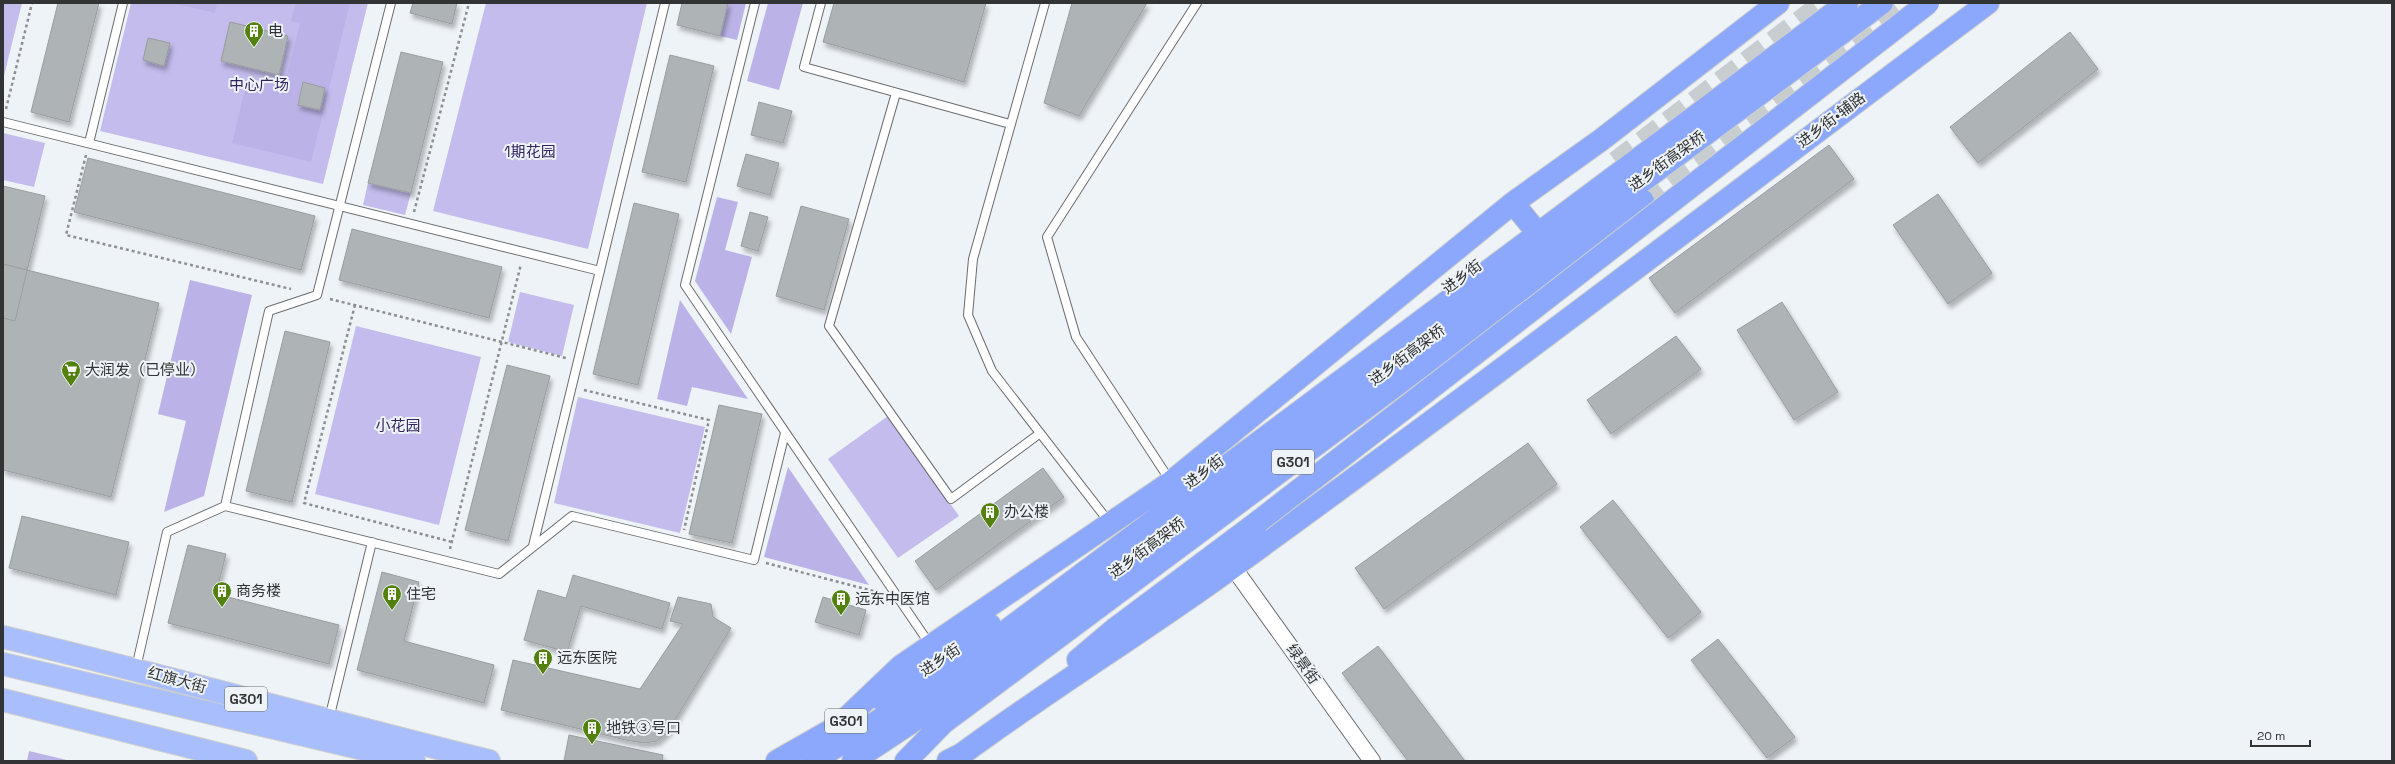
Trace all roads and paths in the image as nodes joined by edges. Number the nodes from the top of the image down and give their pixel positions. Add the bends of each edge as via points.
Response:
1 (32, 3) edge
2 (123, 3) edge
3 (391, 3) edge
4 (469, 3) edge
5 (665, 3) edge
6 (755, 3) edge
7 (821, 3) edge
8 (1045, 3) edge
9 (1197, 3) edge
10 (1778, 3) edge
11 (1847, 3) edge
12 (1882, 3) edge
13 (1928, 3) edge
14 (1988, 3) edge
15 (896, 93) junction
16 (4, 118) edge
17 (1010, 124) junction
18 (89, 143) junction
19 (1616, 162) tunnel mouth
20 (1643, 201) tunnel mouth
21 (1513, 203) junction
22 (341, 206) junction
23 (411, 224) junction
24 (1531, 225) junction
25 (524, 252) junction
26 (1558, 264) junction
27 (600, 271) junction
28 (317, 295) junction
29 (354, 305) junction
30 (1586, 306) junction
31 (501, 342) junction
32 (578, 361) junction
33 (572, 387) junction
34 (785, 433) junction
35 (1039, 434) junction
36 (1171, 482) junction
37 (225, 506) junction
38 (1111, 525) junction
39 (372, 542) junction
40 (452, 542) junction
41 (682, 543) junction
42 (533, 546) junction
43 (754, 560) junction
44 (447, 561) junction
45 (1233, 567) junction
46 (898, 598) junction
47 (3, 637) edge
48 (931, 646) junction
49 (3, 664) edge
50 (136, 669) junction
51 (3, 700) edge
52 (928, 701) junction
53 (328, 721) junction
54 (836, 728) junction
55 (992, 732) junction
56 (815, 759) edge
57 (246, 761) edge
58 (414, 761) edge
59 (489, 761) edge
60 (777, 761) edge
61 (852, 761) edge
62 (906, 761) edge
63 (948, 761) edge
64 (1372, 761) edge

1 - 16 path
2 - 18 lane
3 - 22 lane
4 - 23 path
5 - 27 lane
6 - 34 lane via 685,286
7 - 15 lane via 804,68
8 - 17 lane
9 - 36 lane via 1047,238 1076,337
10 - 21 highway via 1600,140
11 - 52 highway, 进乡街高架桥
12 - 52 highway, 进乡街高架桥
13 - 55 highway, bridge via 1259,521 1116,628
14 - 30 highway, 进乡街•辅路
15 - 17 lane
15 - 35 lane via 828,326 951,499
16 - 18 lane
17 - 35 lane via 973,259 968,315 992,371
18 - 22 lane
18 - 28 path via 66,235
19 - 24 highway, 进乡街 / G301
20 - 26 highway, G301
21 - 24 highway
21 - 36 highway
22 - 23 lane
22 - 28 lane
23 - 25 lane
24 - 54 highway, 进乡街 / G301 via 1104,547
25 - 27 lane
25 - 31 path
26 - 30 highway
26 - 62 highway, G301 via 943,722
27 - 32 lane
28 - 29 path
28 - 37 lane via 269,311
29 - 31 path
29 - 40 path via 304,503
30 - 45 highway, 进乡街•辅路
31 - 32 path
31 - 40 path
32 - 33 lane
33 - 41 path via 709,420
33 - 42 lane
34 - 43 lane
34 - 46 lane
35 - 38 lane
36 - 38 highway
37 - 39 lane
37 - 50 lane via 167,532
38 - 48 highway
39 - 44 lane
39 - 53 lane
40 - 44 path
41 - 42 lane via 572,516
41 - 43 lane
42 - 44 lane via 499,574
43 - 46 path
45 - 55 highway, 进乡街•辅路 via 1152,625
45 - 64 street, 绿景街
46 - 48 lane
47 - 50 main road, 红旗大街 / G301
48 - 54 highway via 901,666
49 - 58 main road
50 - 53 main road, 红旗大街 / G301
51 - 57 main road
52 - 56 highway, 进乡街
52 - 61 highway
53 - 59 main road, 红旗大街 / G301
54 - 60 highway, 进乡街 / G301
55 - 63 highway

